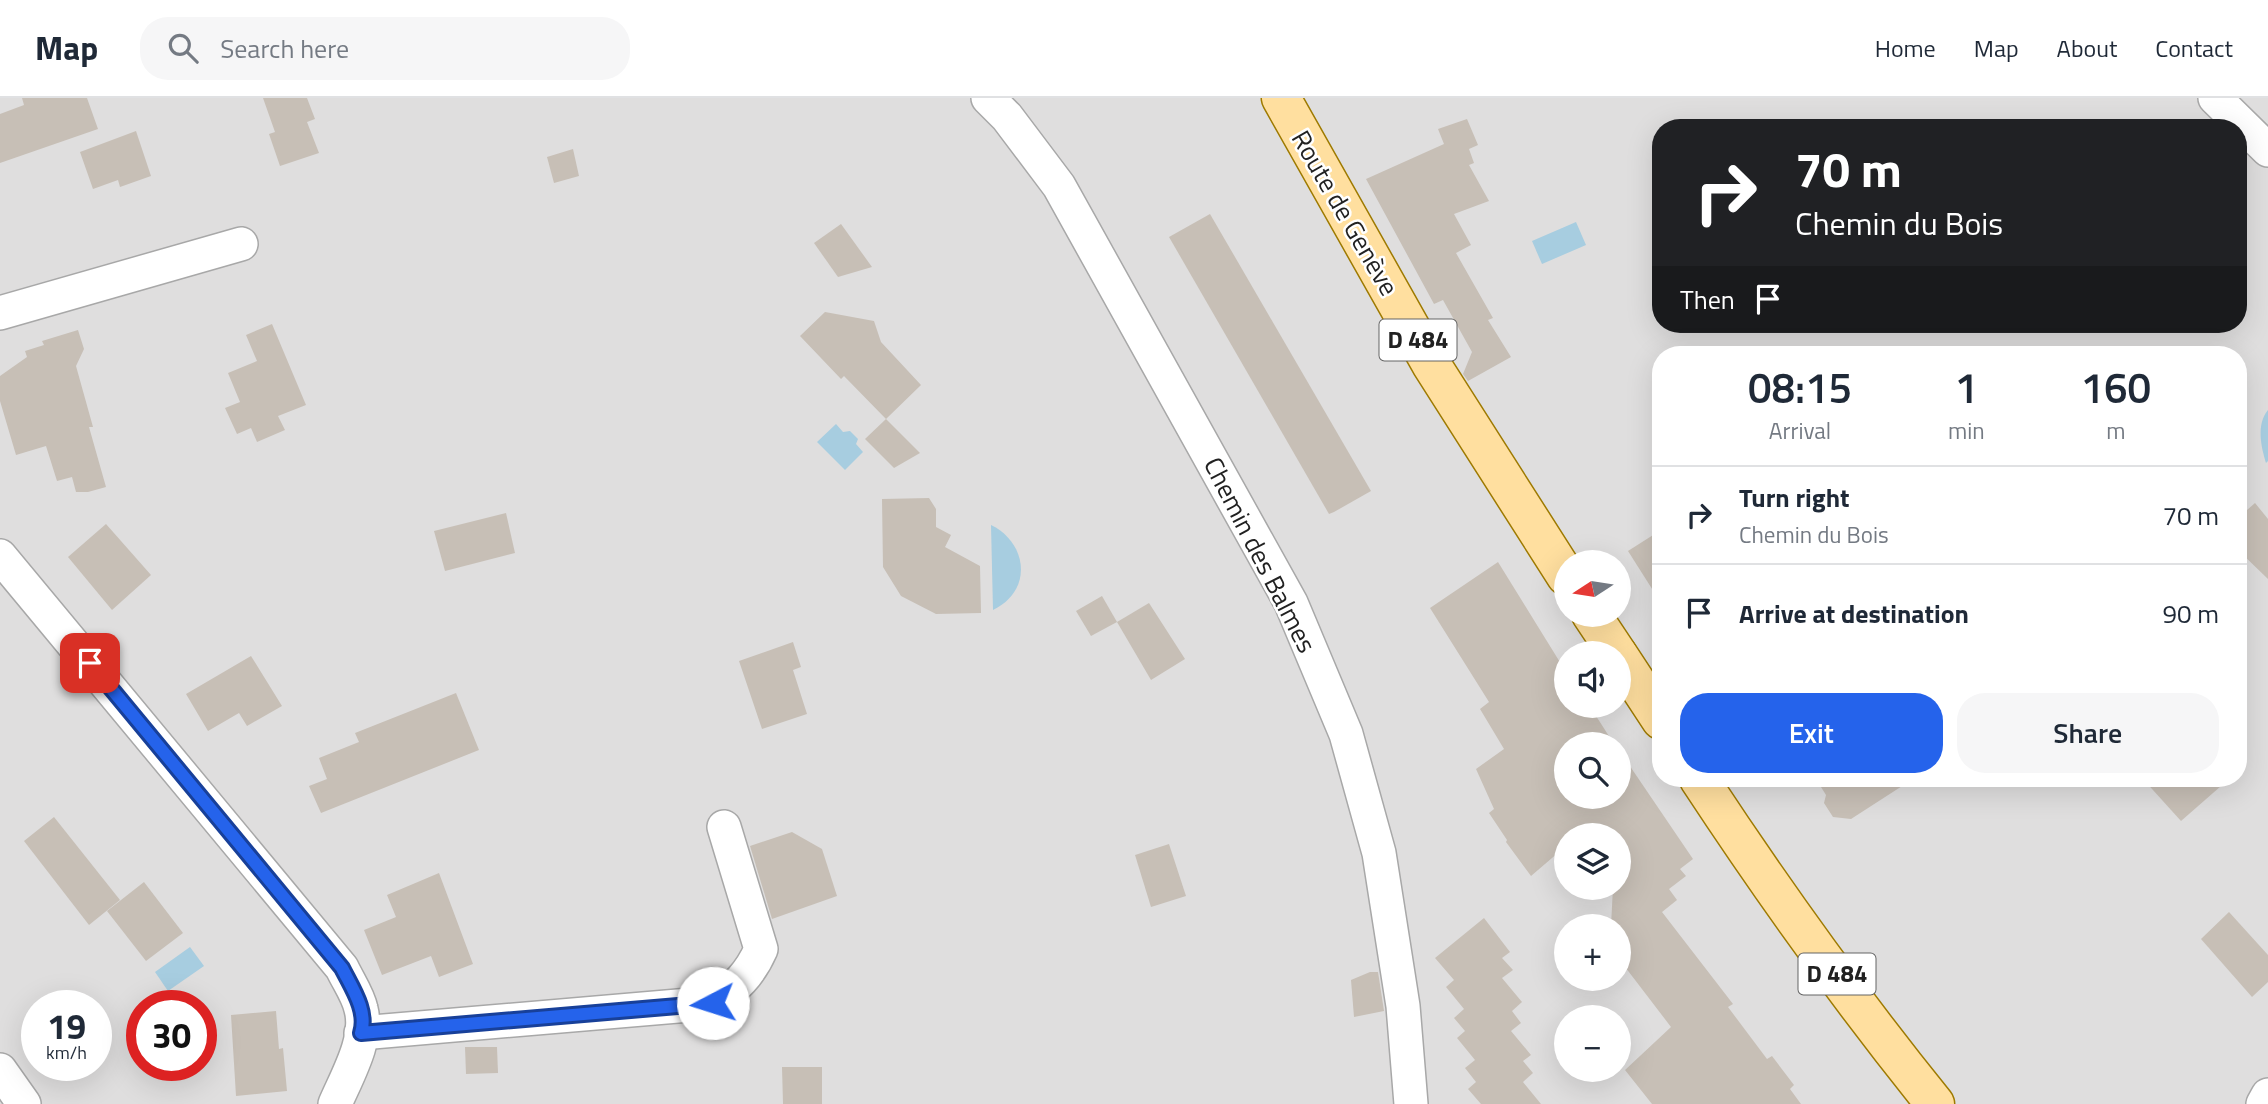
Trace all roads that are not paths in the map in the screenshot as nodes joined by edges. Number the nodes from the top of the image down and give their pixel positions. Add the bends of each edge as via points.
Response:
1 (988, 98) edge
2 (1281, 98) edge
3 (2215, 98) edge
4 (2236, 119) edge
5 (2247, 129) edge
6 (2268, 150) edge
7 (241, 244) dead end
8 (0, 313) edge
9 (0, 556) edge
10 (1554, 557) edge
11 (1631, 674) edge
12 (1652, 706) edge
13 (1704, 787) edge
14 (724, 827) dead end
15 (361, 1033) junction
16 (0, 1070) edge
17 (2268, 1095) edge
18 (24, 1104) edge
19 (335, 1104) edge
20 (1411, 1104) edge
21 (1935, 1104) edge
22 (2263, 1104) edge

1 - 20 street, Chemin des Balmes via 1059,186 1291,603 1341,722 1379,853 1403,1006
2 - 10 main road, Route de Genève / D 484 via 1431,364
3 - 4 street
5 - 6 street
7 - 8 street
9 - 15 street via 342,968 361,1007
11 - 12 main road
13 - 21 main road, D 484
14 - 15 street via 761,949 745,977 713,1003
15 - 19 street
16 - 18 street
17 - 22 street

